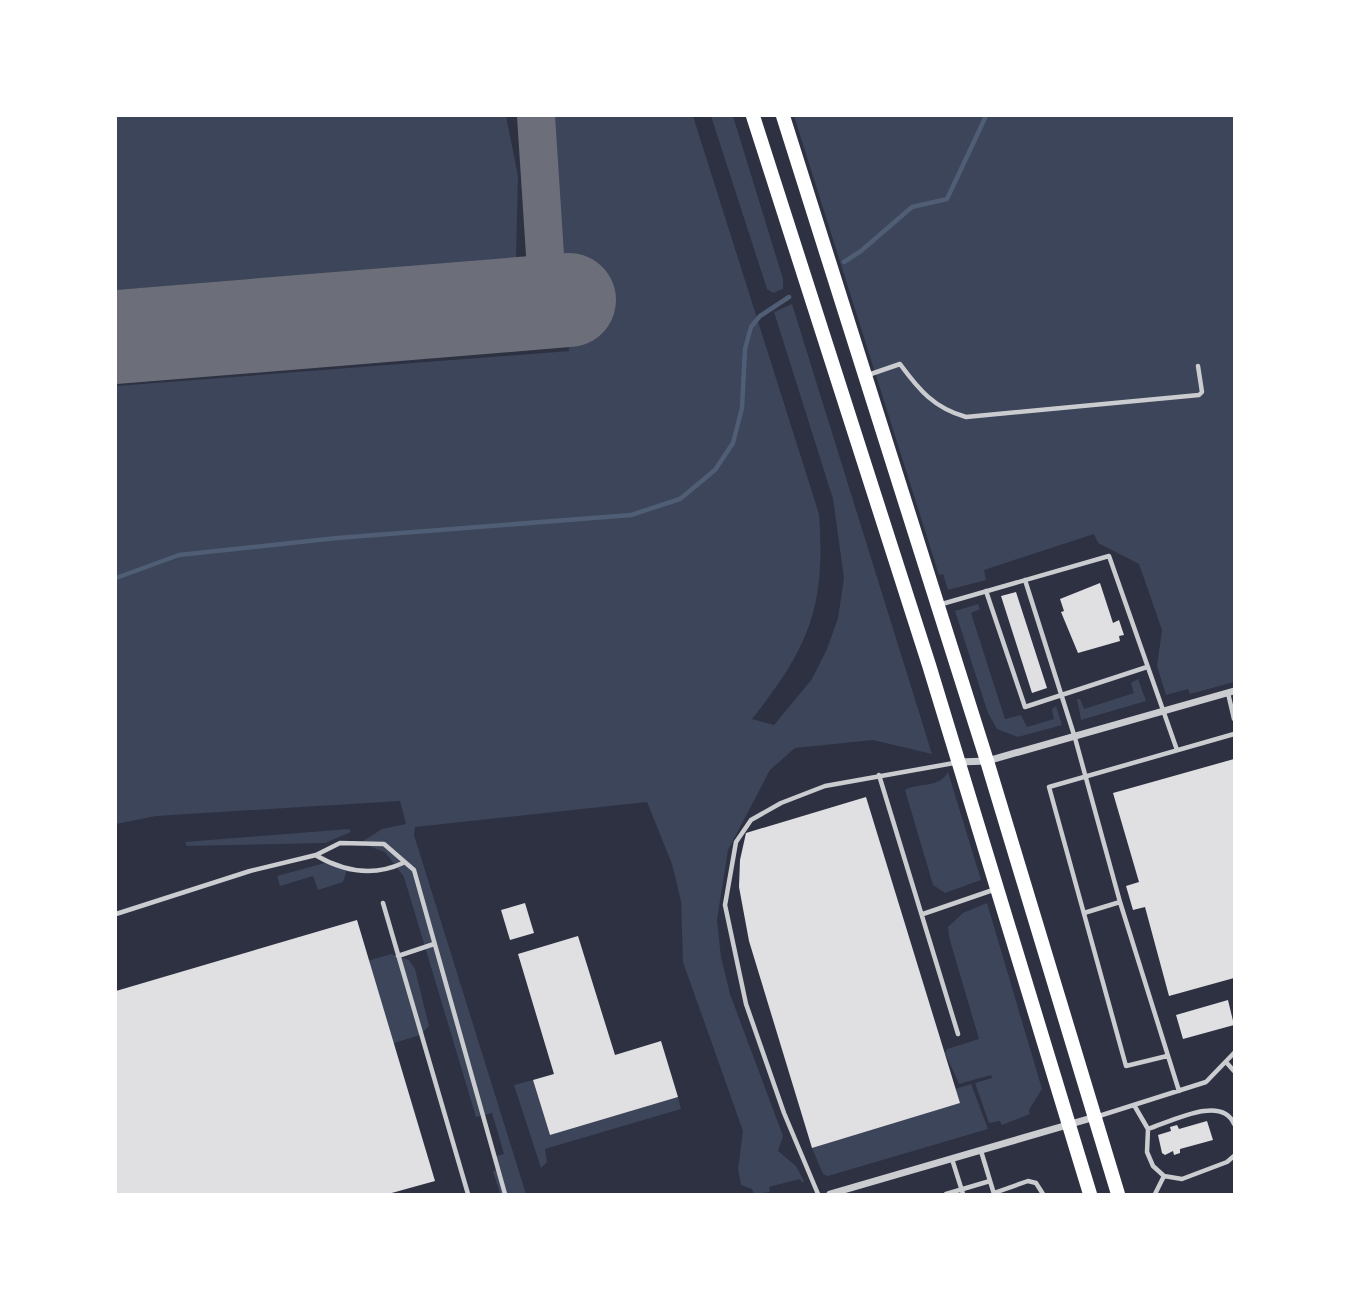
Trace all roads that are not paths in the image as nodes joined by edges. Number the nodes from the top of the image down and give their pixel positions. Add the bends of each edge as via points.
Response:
1 (753, 116) edge
2 (783, 116) edge
3 (1198, 366) dead end
4 (864, 377) junction
5 (1025, 580) junction
6 (986, 591) junction
7 (938, 605) junction
8 (1147, 667) junction
9 (1231, 692) edge
10 (1062, 694) junction
11 (1163, 712) junction
12 (1234, 719) edge
13 (1234, 734) edge
14 (1075, 738) junction
15 (1177, 750) junction
16 (987, 761) junction
17 (958, 762) junction
18 (879, 775) junction
19 (1086, 775) junction
20 (316, 855) junction
21 (403, 863) junction
22 (997, 888) junction
23 (383, 902) dead end
24 (1120, 902) junction
25 (1084, 913) junction
26 (116, 914) edge
27 (923, 914) junction
28 (434, 944) junction
29 (398, 956) junction
30 (958, 1034) dead end
31 (1234, 1053) edge
32 (1167, 1056) junction
33 (1226, 1062) junction
34 (1234, 1071) edge
35 (1179, 1091) junction
36 (1134, 1105) junction
37 (1096, 1117) junction
38 (1234, 1124) edge
39 (1070, 1125) junction
40 (1148, 1129) junction
41 (981, 1150) junction
42 (1234, 1156) edge
43 (952, 1159) junction
44 (1164, 1176) junction
45 (990, 1181) junction
46 (962, 1192) edge
47 (994, 1194) edge
48 (468, 1195) edge
49 (505, 1195) edge
50 (818, 1195) edge
51 (830, 1195) edge
52 (946, 1195) edge
53 (1043, 1195) edge
54 (1090, 1195) edge
55 (1118, 1195) edge
56 (1155, 1195) edge

1 - 17 main road
2 - 4 main road
3 - 4 lane via 1199,395 965,417 930,401 900,364
4 - 7 main road
5 - 6 lane
5 - 8 lane via 1109,555
5 - 10 lane
6 - 7 lane
6 - 10 lane via 1025,707
7 - 16 main road
8 - 10 lane
8 - 11 lane
9 - 11 street
9 - 12 lane
10 - 14 lane
11 - 14 street
11 - 15 lane
13 - 15 lane
14 - 16 street
14 - 19 lane
15 - 19 lane
16 - 17 street
16 - 37 main road
17 - 18 lane
17 - 22 main road
18 - 27 lane
18 - 50 lane via 825,786 751,820 736,842 725,905 746,1004
19 - 24 lane
19 - 25 lane via 1049,787
20 - 21 lane via 340,869 384,872
20 - 21 lane via 340,843 384,844
20 - 26 lane
21 - 28 lane via 414,870
22 - 27 lane
22 - 39 main road
23 - 29 lane
24 - 25 lane
24 - 32 lane
25 - 32 lane via 1126,1066
27 - 30 lane
28 - 29 lane
28 - 49 lane
29 - 48 lane
31 - 33 lane
32 - 35 lane
33 - 34 lane
33 - 35 lane via 1206,1082
35 - 36 lane
36 - 37 lane
36 - 40 lane
37 - 39 street
37 - 55 main road
38 - 40 lane via 1220,1109
39 - 41 street
39 - 54 main road
40 - 44 lane via 1147,1152
41 - 43 street
41 - 45 lane
42 - 44 lane via 1182,1179
43 - 46 lane
43 - 51 street
44 - 56 lane
45 - 46 lane
45 - 47 lane
46 - 52 lane
47 - 53 lane via 1028,1181 1036,1183

